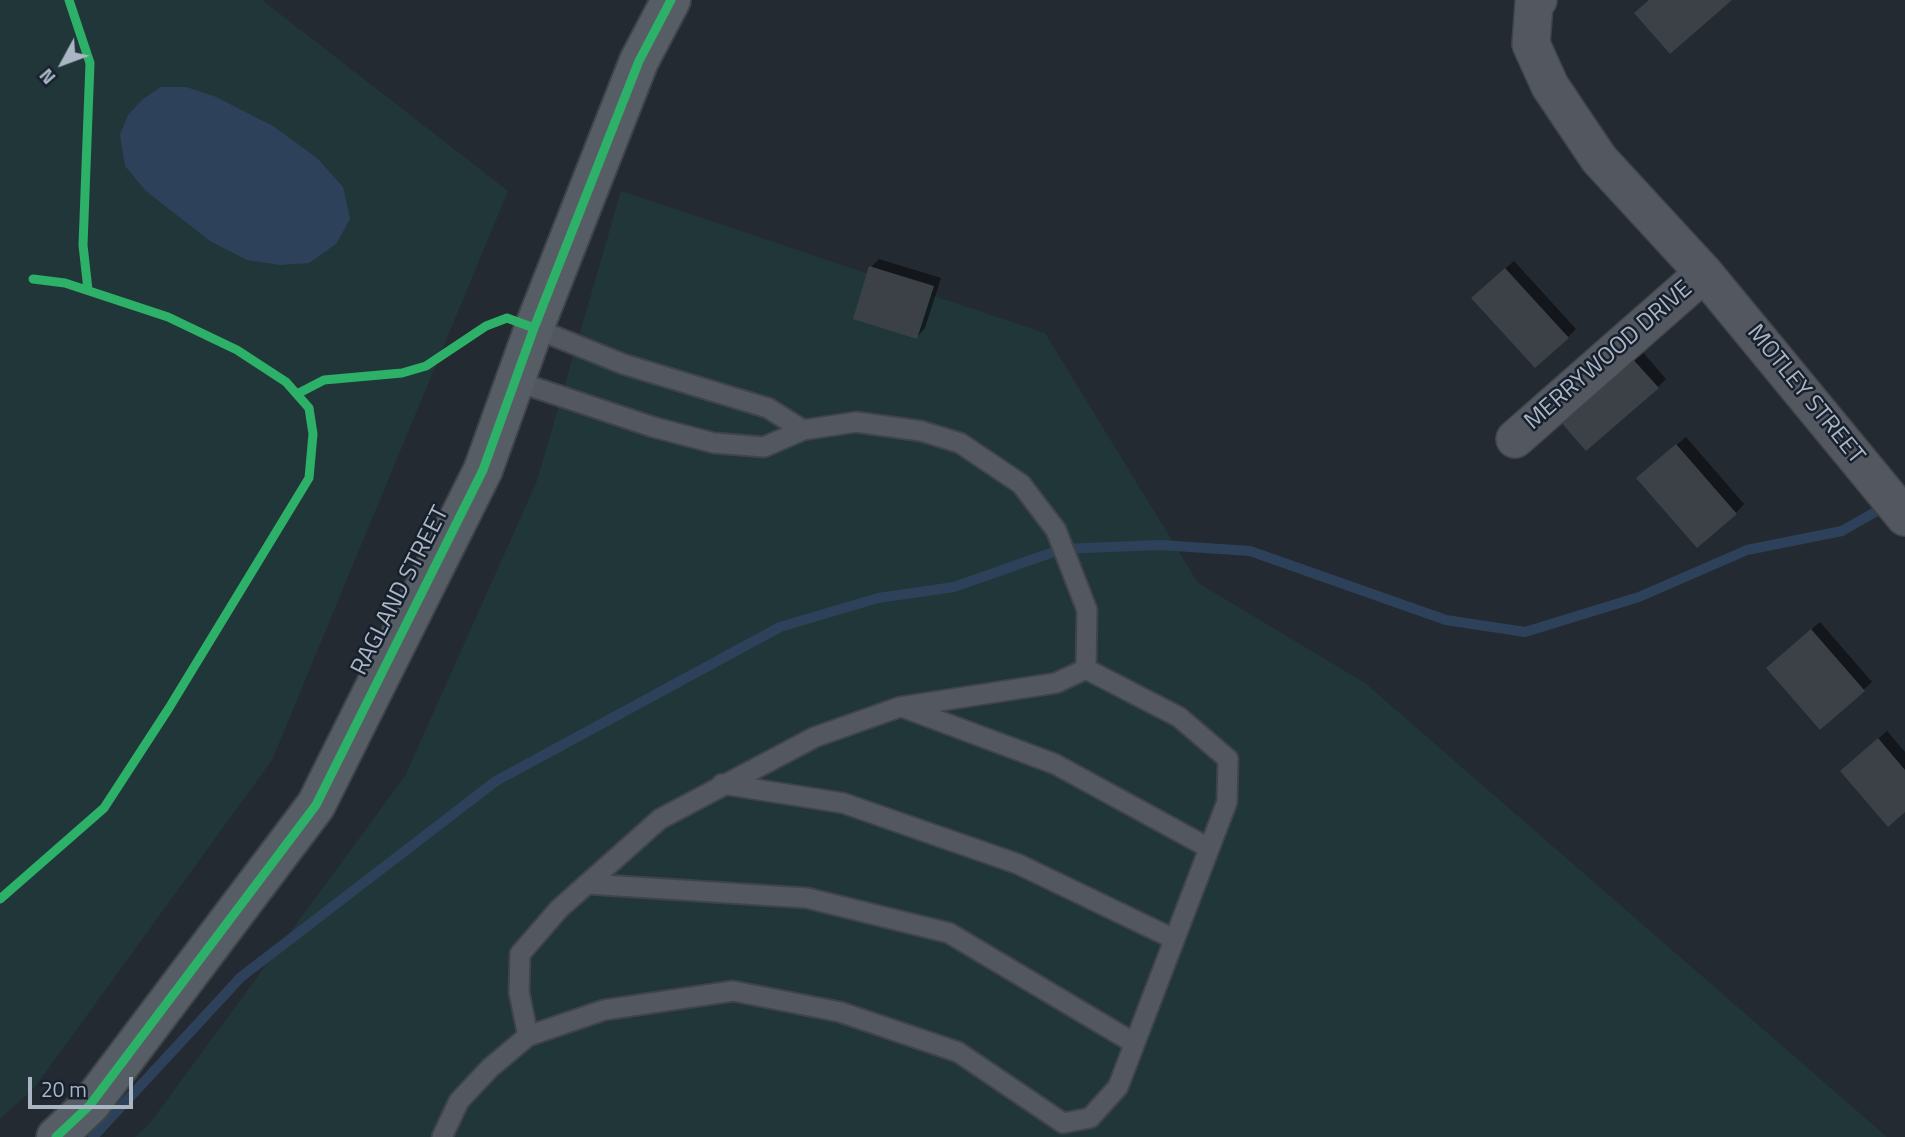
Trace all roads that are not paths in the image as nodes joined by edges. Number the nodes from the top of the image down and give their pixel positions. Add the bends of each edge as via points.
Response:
1 (671, 0) edge
2 (1538, 0) edge
3 (1704, 273) junction
4 (534, 328) junction
5 (515, 381) junction
6 (803, 430) junction
7 (1515, 439) dead end
8 (1905, 517) edge
9 (1086, 669) junction
10 (900, 707) junction
11 (722, 784) junction
12 (1209, 848) junction
13 (587, 884) junction
14 (1174, 939) junction
15 (528, 1036) junction
16 (1134, 1043) junction
17 (56, 1137) edge
18 (442, 1137) edge

1 - 4 street, RAGLAND STREET via 639,61
2 - 3 street, MERRYWOOD DRIVE via 1531,44 1550,86 1599,159
3 - 7 street, MERRYWOOD DRIVE
3 - 8 street, MOTLEY STREET
4 - 5 street, RAGLAND STREET
4 - 6 lane via 623,364 768,408
5 - 6 lane via 713,443 764,447
5 - 17 street, RAGLAND STREET via 483,470 316,805 90,1105
6 - 9 lane via 856,422 921,431 960,443 1021,484 1056,530 1087,610
9 - 10 lane via 1056,683
9 - 12 lane via 1179,717 1228,760 1227,802
10 - 11 lane via 815,737
10 - 12 lane via 1055,764
11 - 13 lane via 660,819
11 - 14 lane via 843,803 1018,864
12 - 14 lane
13 - 15 lane via 520,954 519,992
13 - 16 lane via 807,898 949,933
14 - 16 lane
15 - 16 lane via 604,1010 733,991 840,1012 958,1052 1063,1123 1090,1118 1118,1087
15 - 18 lane via 459,1101

